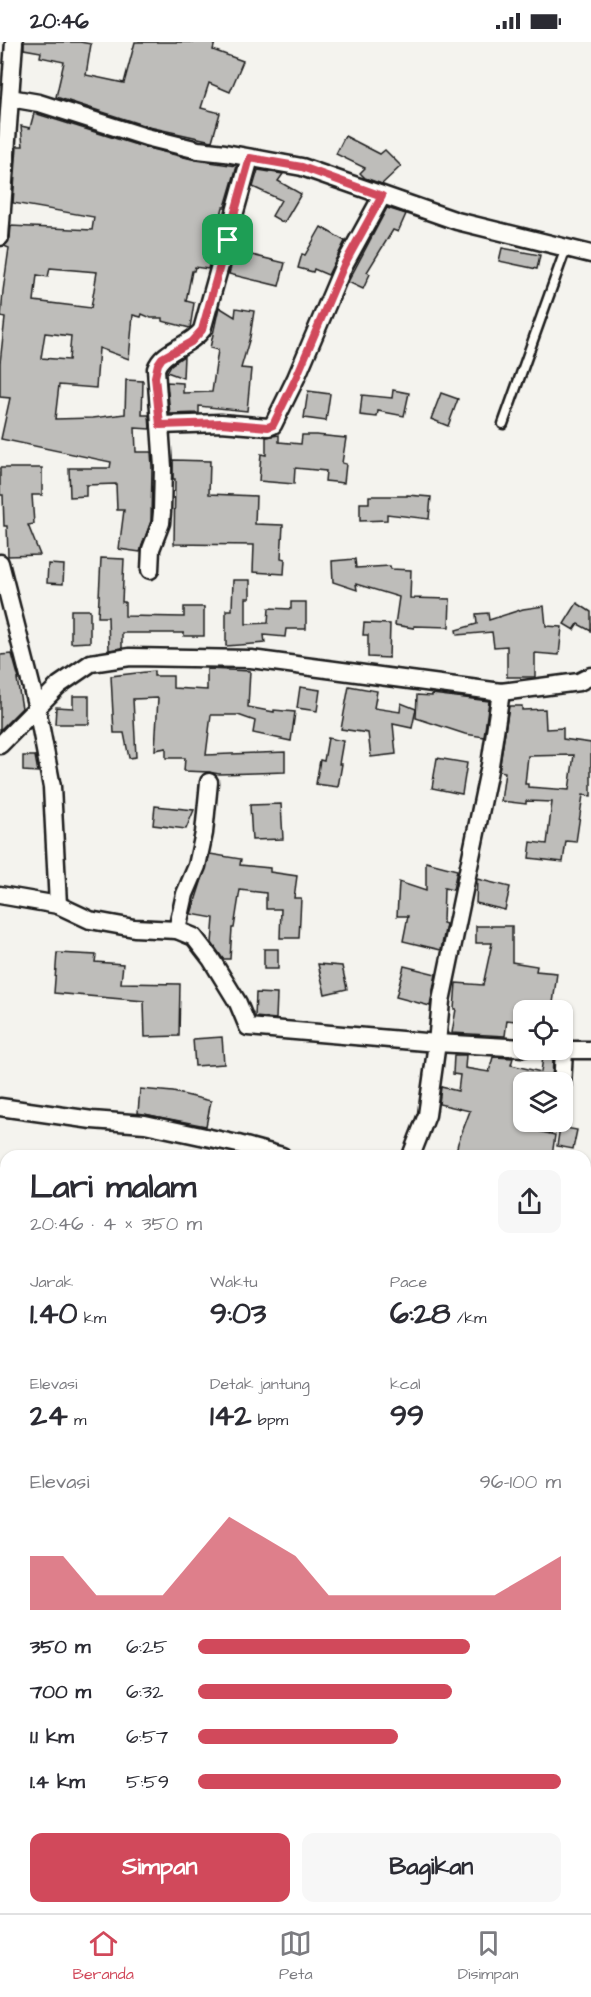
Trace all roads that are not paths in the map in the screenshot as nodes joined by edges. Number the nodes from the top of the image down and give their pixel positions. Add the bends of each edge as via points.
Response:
1 (14, 42) edge
2 (10, 98) junction
3 (250, 158) junction
4 (382, 196) junction
5 (0, 237) edge
6 (566, 248) junction
7 (591, 254) edge
8 (503, 424) dead end
9 (160, 425) junction
10 (0, 563) edge
11 (150, 570) dead end
12 (591, 676) edge
13 (501, 692) junction
14 (37, 708) junction
15 (0, 745) edge
16 (209, 782) dead end
17 (0, 895) edge
18 (58, 905) junction
19 (177, 930) junction
20 (437, 1043) junction
21 (513, 1047) edge
22 (573, 1050) edge
23 (591, 1050) edge
24 (0, 1107) edge
25 (260, 1150) edge
26 (413, 1150) edge

1 - 2 street
2 - 3 street via 198,150
2 - 5 street
3 - 4 street via 302,167
3 - 9 street via 202,330 158,364 155,377
4 - 6 street via 457,221
4 - 9 street via 344,265 273,425
6 - 7 street
6 - 8 lane
9 - 11 street via 162,512 151,549
10 - 14 street
12 - 13 street via 579,682
13 - 14 street via 251,659 130,657 91,663 59,684
13 - 20 street via 488,776 441,1001
14 - 15 street
14 - 18 street via 52,788
16 - 19 street via 197,866 185,894
17 - 18 street
18 - 19 street via 90,920
19 - 20 street via 194,937 211,959 248,1027
20 - 21 street
20 - 26 street via 427,1115
22 - 23 street
24 - 25 street via 144,1124

